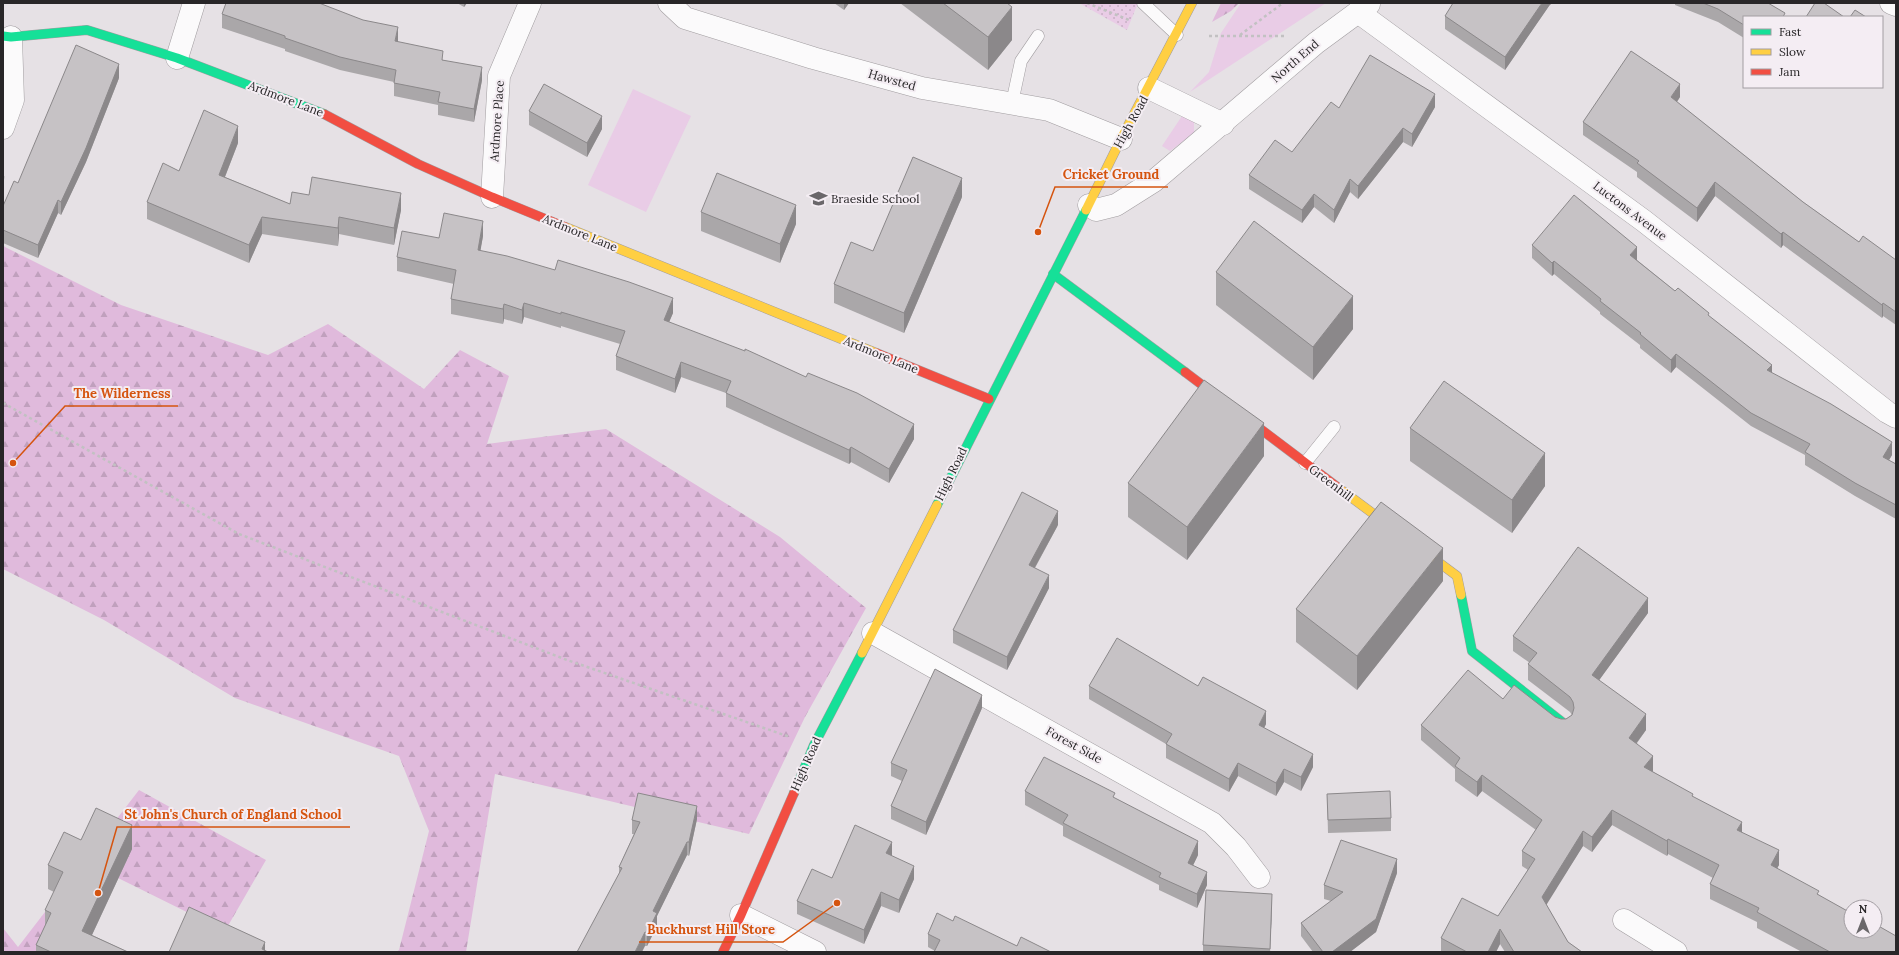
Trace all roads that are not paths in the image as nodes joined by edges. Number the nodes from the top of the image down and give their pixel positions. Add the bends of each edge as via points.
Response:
1 (194, 3) edge
2 (530, 3) edge
3 (669, 3) edge
4 (1143, 3) edge
5 (1192, 3) edge
6 (1892, 3) edge
7 (1896, 5) edge
8 (1364, 7) edge
9 (1177, 35) junction
10 (7, 36) edge
11 (1038, 36) dead end
12 (177, 58) junction
13 (1150, 88) junction
14 (1012, 103) junction
15 (1223, 124) junction
16 (3, 128) edge
17 (1121, 139) junction
18 (492, 197) junction
19 (1089, 205) junction
20 (1052, 274) junction
21 (989, 399) junction
22 (1896, 417) edge
23 (1334, 427) dead end
24 (1305, 463) junction
25 (873, 633) junction
26 (1562, 722) edge
27 (1258, 877) dead end
28 (741, 915) junction
29 (1624, 920) dead end
30 (722, 952) edge
31 (815, 952) edge
32 (1676, 952) edge

1 - 12 street
2 - 18 street, Ardmore Place via 500,76
3 - 14 street, Hawsted via 685,18 813,58 922,88
4 - 9 lane
5 - 9 street, High Road
6 - 7 street
8 - 15 street, North End via 1316,43
8 - 22 street, Luctons Avenue via 1644,221 1886,412
9 - 13 street, High Road
10 - 12 street, Ardmore Lane via 87,30
10 - 16 street, Ardmore Lane via 13,100
11 - 14 lane via 1021,62
12 - 18 street, Ardmore Lane via 330,116 418,164
13 - 15 street
13 - 17 street, High Road
14 - 17 street, Hawsted via 1049,110
15 - 19 street, North End via 1154,181 1116,205 1096,210
17 - 19 street, High Road
18 - 21 street, Ardmore Lane
19 - 20 street, High Road
20 - 21 street, High Road
20 - 24 street, Greenhill
21 - 25 street, High Road
23 - 24 lane
24 - 26 street, Greenhill via 1457,576 1472,651
25 - 27 street, Forest Side via 1212,823 1236,847
25 - 28 street, High Road via 814,745
28 - 30 street, High Road
28 - 31 street
29 - 32 street

